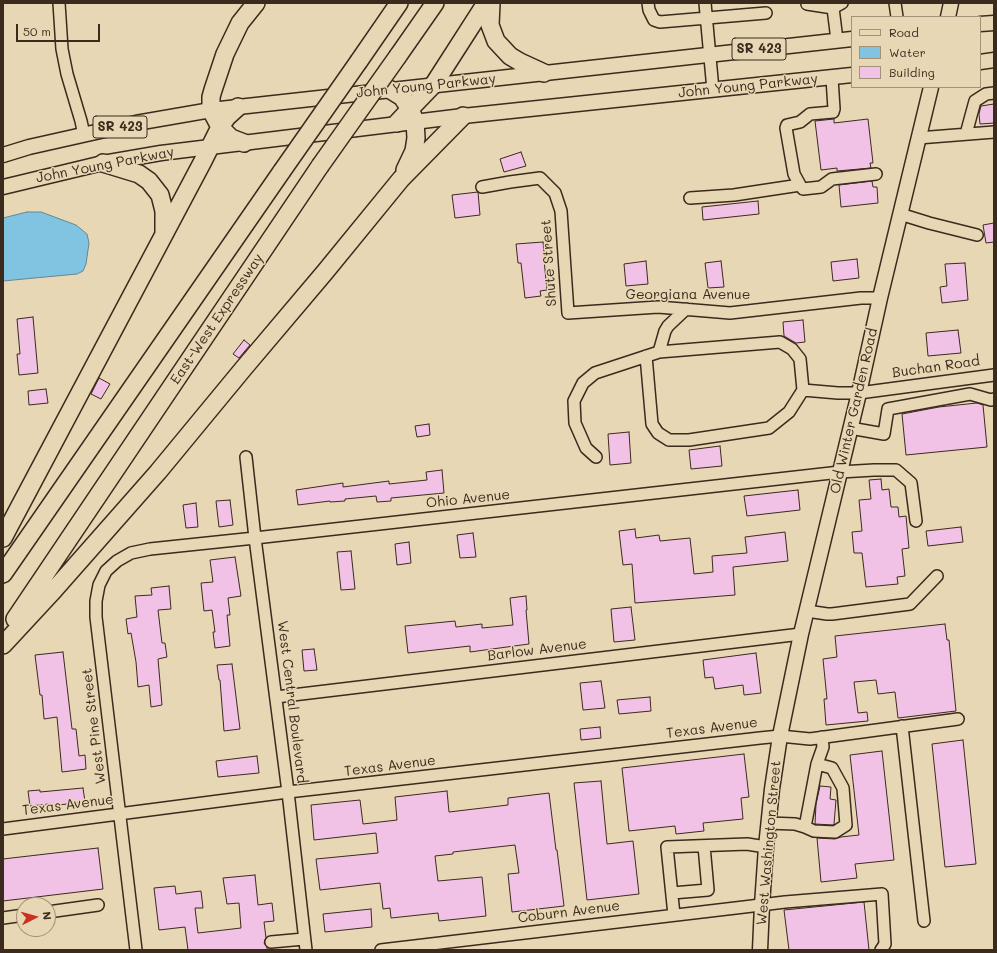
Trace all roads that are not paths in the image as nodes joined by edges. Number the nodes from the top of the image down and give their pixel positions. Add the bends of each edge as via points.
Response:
1 (59, 3) edge
2 (256, 3) edge
3 (399, 3) edge
4 (435, 3) edge
5 (486, 3) edge
6 (491, 3) edge
7 (648, 3) edge
8 (705, 3) edge
9 (807, 3) edge
10 (896, 3) edge
11 (951, 3) edge
12 (838, 5) edge
13 (766, 13) dead end
14 (897, 16) edge
15 (948, 16) edge
16 (707, 18) junction
17 (994, 23) edge
18 (981, 24) edge
19 (851, 39) edge
20 (837, 40) junction
21 (710, 55) junction
22 (994, 60) edge
23 (981, 62) edge
24 (544, 73) junction
25 (851, 76) edge
26 (832, 78) junction
27 (434, 84) junction
28 (931, 88) edge
29 (389, 89) junction
30 (713, 90) junction
31 (994, 93) edge
32 (238, 107) junction
33 (211, 110) junction
34 (413, 115) junction
35 (463, 116) junction
36 (397, 123) joint
37 (220, 126) junction
38 (994, 132) edge
39 (966, 134) junction
40 (84, 135) junction
41 (918, 138) junction
42 (244, 143) junction
43 (210, 146) junction
44 (3, 155) edge
45 (103, 163) junction
46 (876, 174) dead end
47 (401, 179) junction
48 (800, 185) junction
49 (3, 187) edge
50 (482, 187) dead end
51 (690, 198) dead end
52 (900, 214) junction
53 (164, 234) junction
54 (977, 235) dead end
55 (880, 298) junction
56 (686, 309) junction
57 (568, 313) joint
58 (659, 352) junction
59 (646, 356) junction
60 (994, 375) edge
61 (928, 384) junction
62 (803, 390) junction
63 (858, 393) junction
64 (994, 400) edge
65 (933, 401) junction
66 (850, 428) junction
67 (246, 457) dead end
68 (596, 457) dead end
69 (840, 472) junction
70 (916, 521) dead end
71 (3, 538) edge
72 (255, 538) junction
73 (106, 571) joint
74 (3, 574) edge
75 (937, 576) dead end
76 (807, 611) junction
77 (801, 634) junction
78 (3, 638) edge
79 (3, 644) edge
80 (276, 697) junction
81 (958, 719) dead end
82 (902, 726) junction
83 (780, 736) junction
84 (822, 737) junction
85 (817, 764) junction
86 (288, 792) junction
87 (120, 814) junction
88 (768, 823) junction
89 (806, 827) junction
90 (3, 829) edge
91 (704, 846) junction
92 (766, 847) junction
93 (672, 893) junction
94 (98, 905) dead end
95 (762, 905) junction
96 (56, 911) edge
97 (674, 915) junction
98 (16, 916) edge
99 (3, 918) edge
100 (924, 921) dead end
101 (271, 942) dead end
102 (305, 944) edge
103 (136, 950) edge
104 (381, 950) edge
105 (760, 950) edge
106 (880, 950) edge

1 - 40 street via 62,49
2 - 33 highway via 240,23 225,54 211,97
3 - 74 highway, bridge
4 - 78 highway, East-West Expressway, bridge via 320,166
5 - 27 highway
6 - 24 highway via 490,25 496,41 510,56
7 - 16 street via 654,20 660,22
8 - 16 street
9 - 12 street
10 - 14 street
11 - 15 main road
12 - 20 street
13 - 16 street
16 - 21 street
17 - 18 main road
19 - 20 main road, John Young Parkway / SR 423
20 - 21 main road, John Young Parkway / SR 423
21 - 24 main road, John Young Parkway / SR 423
21 - 30 street
22 - 23 main road
24 - 27 main road, John Young Parkway / SR 423
25 - 26 main road, John Young Parkway
26 - 30 main road, John Young Parkway
26 - 48 street via 832,112 810,114 800,122 787,124 792,167
27 - 29 main road, John Young Parkway / SR 423
27 - 34 highway
28 - 41 main road, Old Winter Garden Road
29 - 32 main road, John Young Parkway / SR 423
29 - 34 highway via 402,97
30 - 35 main road, John Young Parkway
31 - 39 street via 986,94 975,101
32 - 33 main road, John Young Parkway / SR 423
32 - 37 highway
33 - 37 highway
33 - 40 main road, John Young Parkway / SR 423
34 - 35 main road, John Young Parkway
34 - 36 highway
34 - 47 highway via 416,138 414,151
35 - 47 highway
36 - 42 main road, John Young Parkway / SR 423
37 - 42 highway via 231,138
37 - 43 highway
38 - 39 street
39 - 41 street
40 - 44 main road, John Young Parkway / SR 423
41 - 52 main road, Old Winter Garden Road
42 - 43 main road, John Young Parkway / SR 423
43 - 45 main road, John Young Parkway / SR 423
43 - 53 highway
45 - 49 main road, John Young Parkway / SR 423
45 - 53 highway via 138,174 149,181 160,195 164,211
46 - 48 street via 832,179 820,187 803,189
47 - 79 highway via 158,472
48 - 51 street via 734,195
50 - 57 street, Shute Street via 540,178 555,193 561,211
52 - 54 street
52 - 55 main road, Old Winter Garden Road
53 - 71 highway
55 - 56 street, Georgiana Avenue via 730,313
55 - 63 main road, Old Winter Garden Road
56 - 57 street, Georgiana Avenue via 658,307
56 - 58 street via 668,326
58 - 59 street
58 - 62 street via 780,342 792,349 800,359
59 - 62 street via 652,424 658,433 669,440 689,440 769,428 790,412
59 - 68 street via 595,373 583,383 574,402 575,423 586,448
60 - 61 street, Buchan Road
61 - 63 street, Buchan Road
61 - 65 street
62 - 63 street, Buchan Road
63 - 66 main road, Old Winter Garden Road
64 - 65 street via 970,394
65 - 66 street via 888,409 884,434
66 - 69 main road, Old Winter Garden Road
67 - 72 street, West Central Boulevard
69 - 70 street, Ohio Avenue via 896,470 911,483
69 - 72 street, Ohio Avenue
69 - 76 main road, Old Winter Garden Road
72 - 73 street, Ohio Avenue via 131,553
72 - 80 street, West Central Boulevard
73 - 87 street, West Pine Street via 99,585 96,617
75 - 76 street via 910,604 832,614
76 - 77 main road, Old Winter Garden Road
77 - 80 street, Barlow Avenue
77 - 83 main road, Old Winter Garden Road
80 - 86 street, West Central Boulevard
81 - 82 street, Texas Avenue
82 - 84 street, Texas Avenue
82 - 100 street
83 - 84 street, Texas Avenue via 810,739
83 - 86 street, Texas Avenue
83 - 88 main road, West Washington Street
84 - 85 street via 823,747
85 - 89 street
85 - 89 street via 832,768 843,788 846,825 835,832 814,831
86 - 87 street, Texas Avenue
86 - 102 street, West Central Boulevard
87 - 90 street, Texas Avenue
87 - 103 street, West Pine Street
88 - 89 street
88 - 92 main road, West Washington Street
91 - 92 street via 748,844
91 - 93 street via 708,890
91 - 93 street via 667,847
92 - 95 main road, West Washington Street
93 - 97 street
94 - 96 street
95 - 97 street, Coburn Avenue
95 - 105 main road, West Washington Street
95 - 106 street, Coburn Avenue via 882,894 885,944
97 - 104 street, Coburn Avenue
98 - 99 street
101 - 102 street

